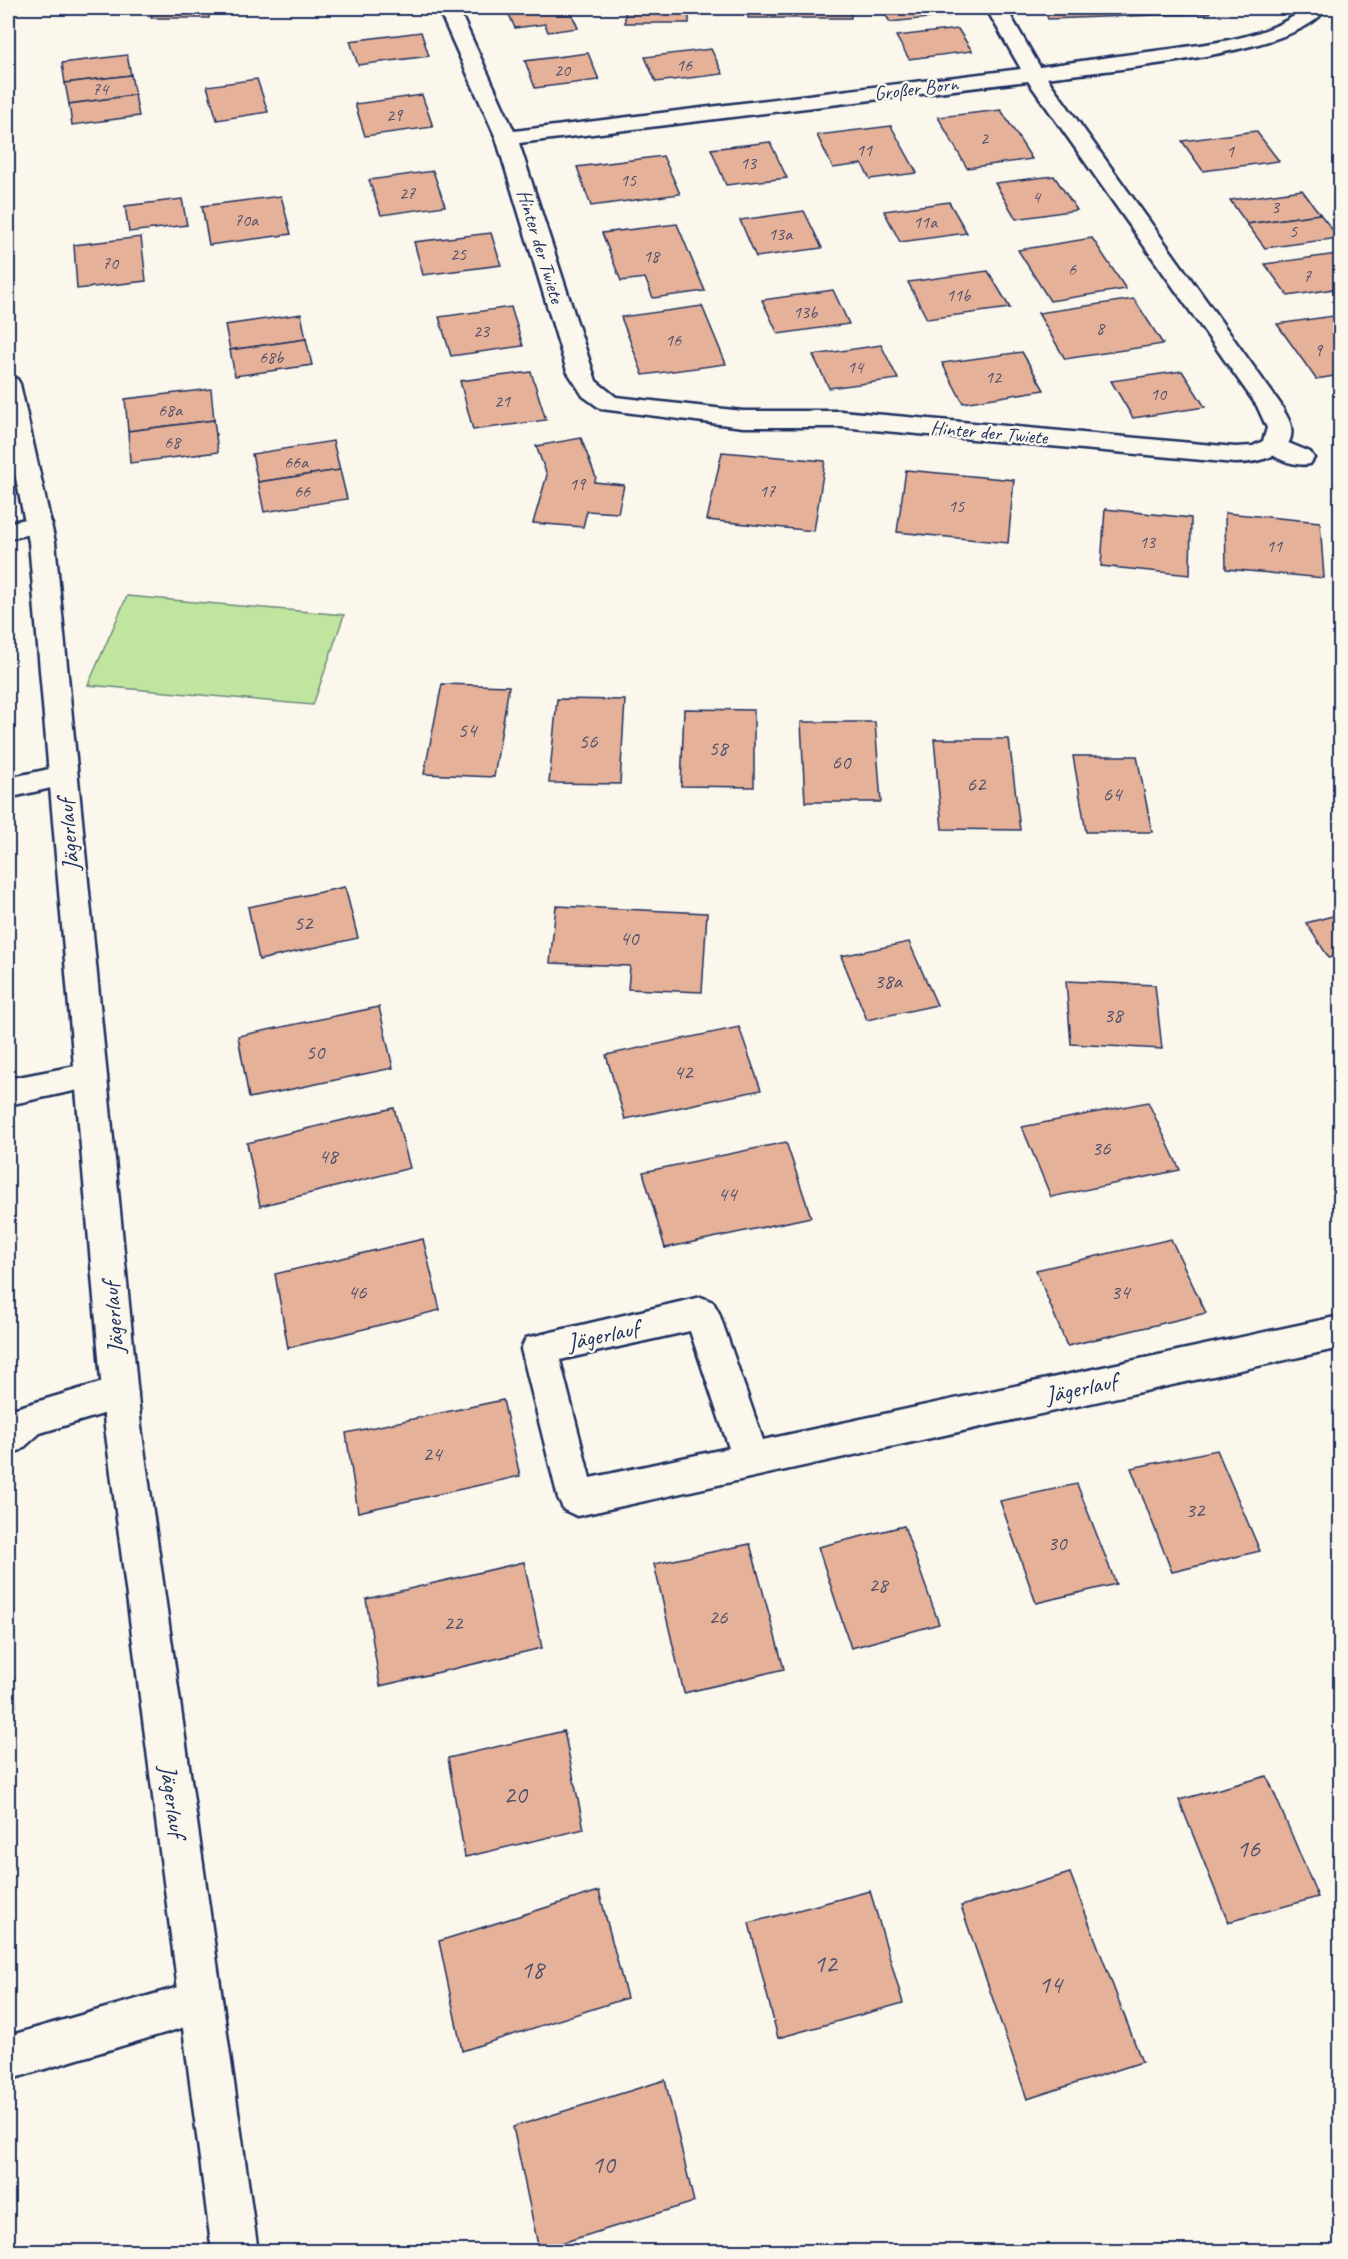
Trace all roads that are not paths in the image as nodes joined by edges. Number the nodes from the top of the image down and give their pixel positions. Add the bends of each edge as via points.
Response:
1 (448, 8) edge
2 (996, 8) edge
3 (1316, 8) edge
4 (1034, 74) junction
5 (507, 138) junction
6 (8, 384) edge
7 (1274, 445) junction
8 (1301, 458) dead end
9 (23, 527) edge
10 (63, 776) junction
11 (8, 788) edge
12 (91, 1076) junction
13 (8, 1092) edge
14 (1341, 1332) edge
15 (120, 1393) junction
16 (8, 1438) edge
17 (752, 1459) junction
18 (201, 2002) junction
19 (8, 2058) edge
20 (235, 2252) edge

1 - 5 street, Hinter der Twiete
2 - 4 street
3 - 4 street, Großer Born via 1302,20 1243,43
4 - 5 street, Großer Born
4 - 7 street via 1269,405 1279,428
5 - 7 street, Hinter der Twiete via 585,387 610,404 743,419 841,419 1235,455 1255,454
6 - 9 street, Jägerlauf
7 - 8 street
9 - 10 street, Jägerlauf
10 - 11 street
10 - 12 street, Jägerlauf
12 - 13 street
12 - 15 street, Jägerlauf
14 - 17 street, Jägerlauf
15 - 16 street via 29,1420
15 - 18 street, Jägerlauf
17 - 17 street, Jägerlauf via 577,1498 539,1349 701,1313
18 - 19 street
18 - 20 street, Jägerlauf

